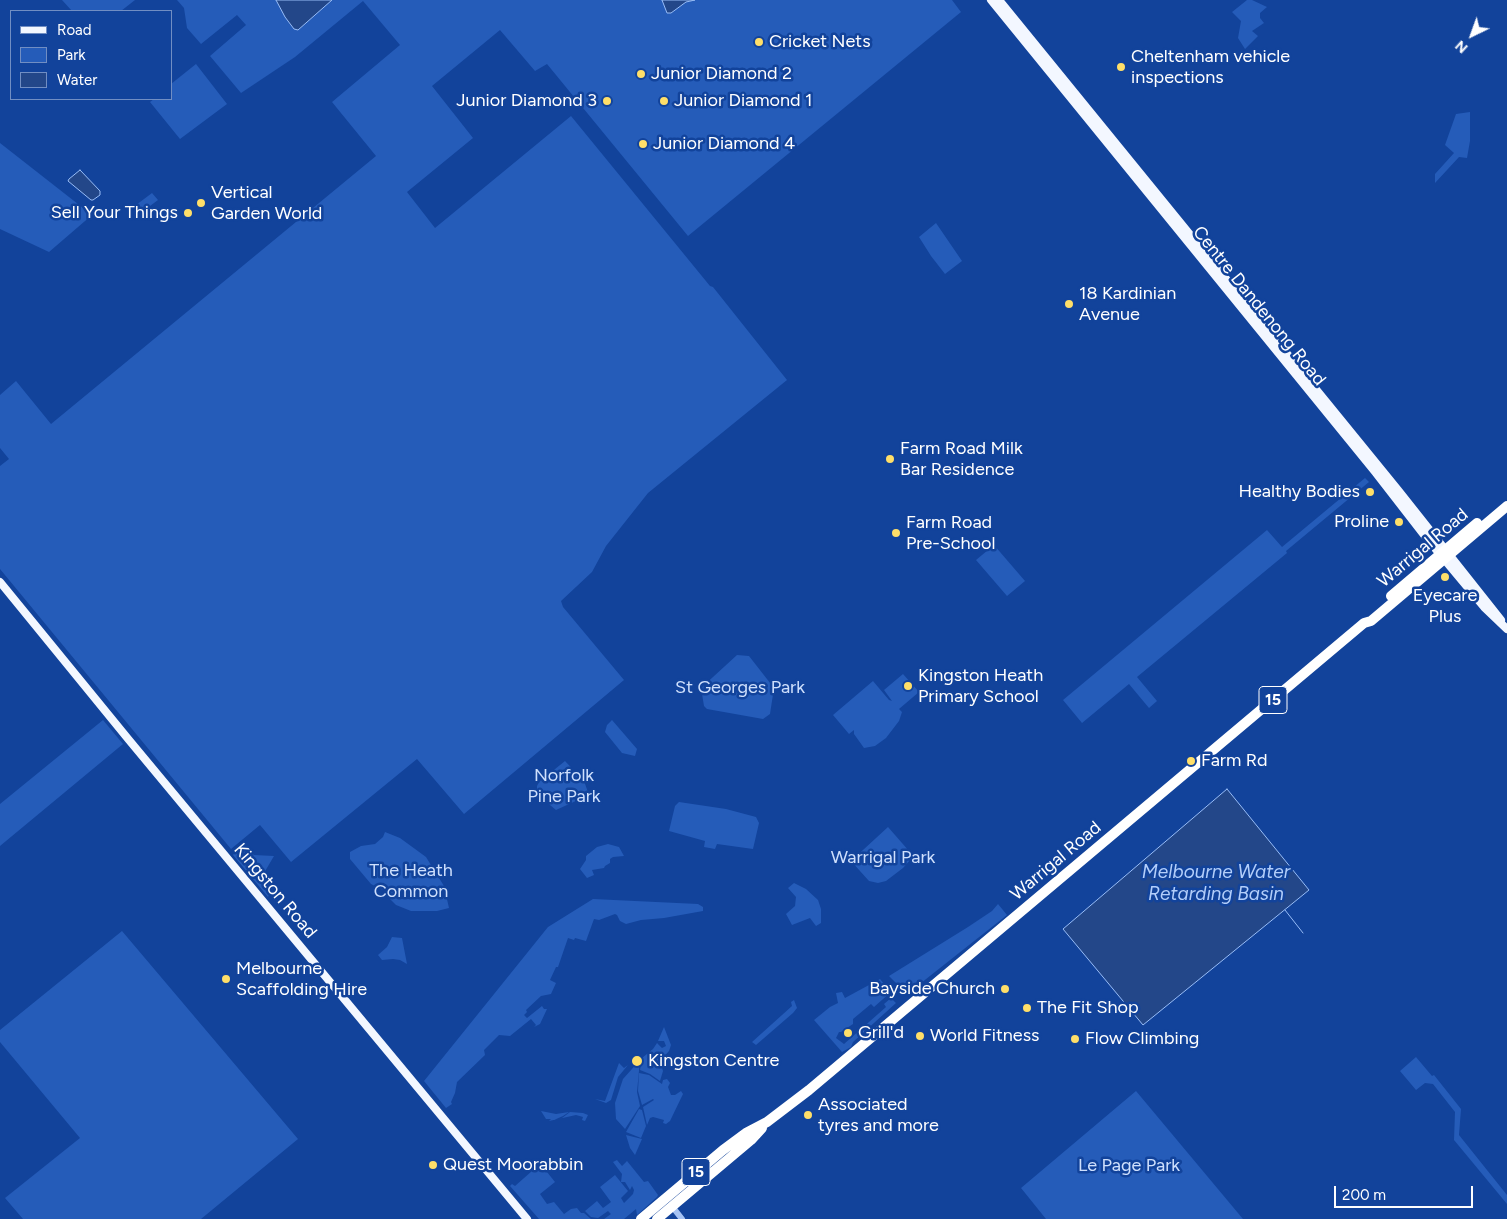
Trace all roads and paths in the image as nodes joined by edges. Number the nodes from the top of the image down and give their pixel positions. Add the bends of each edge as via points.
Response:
1 (991, 0) edge
2 (999, 0) edge
3 (1507, 504) edge
4 (1445, 554) junction
5 (0, 582) edge
6 (1507, 630) edge
7 (767, 1122) junction
8 (666, 1198) junction
9 (672, 1207) junction
10 (528, 1219) edge
11 (641, 1219) edge
12 (657, 1219) edge
13 (682, 1219) edge

1 - 4 main road, Centre Dandenong Road
2 - 4 main road, Centre Dandenong Road
3 - 4 highway, Warrigal Road / 15
4 - 6 main road, Centre Dandenong Road
4 - 7 highway, Warrigal Road / 15 via 1372,612 1364,623 844,1061
5 - 10 main road, Kingston Road
7 - 8 highway, Warrigal Road / 15 via 723,1150
7 - 9 highway, Warrigal Road / 15 via 751,1140
8 - 9 street
8 - 11 highway, Warrigal Road / 15
9 - 12 highway, Warrigal Road / 15
9 - 13 street

